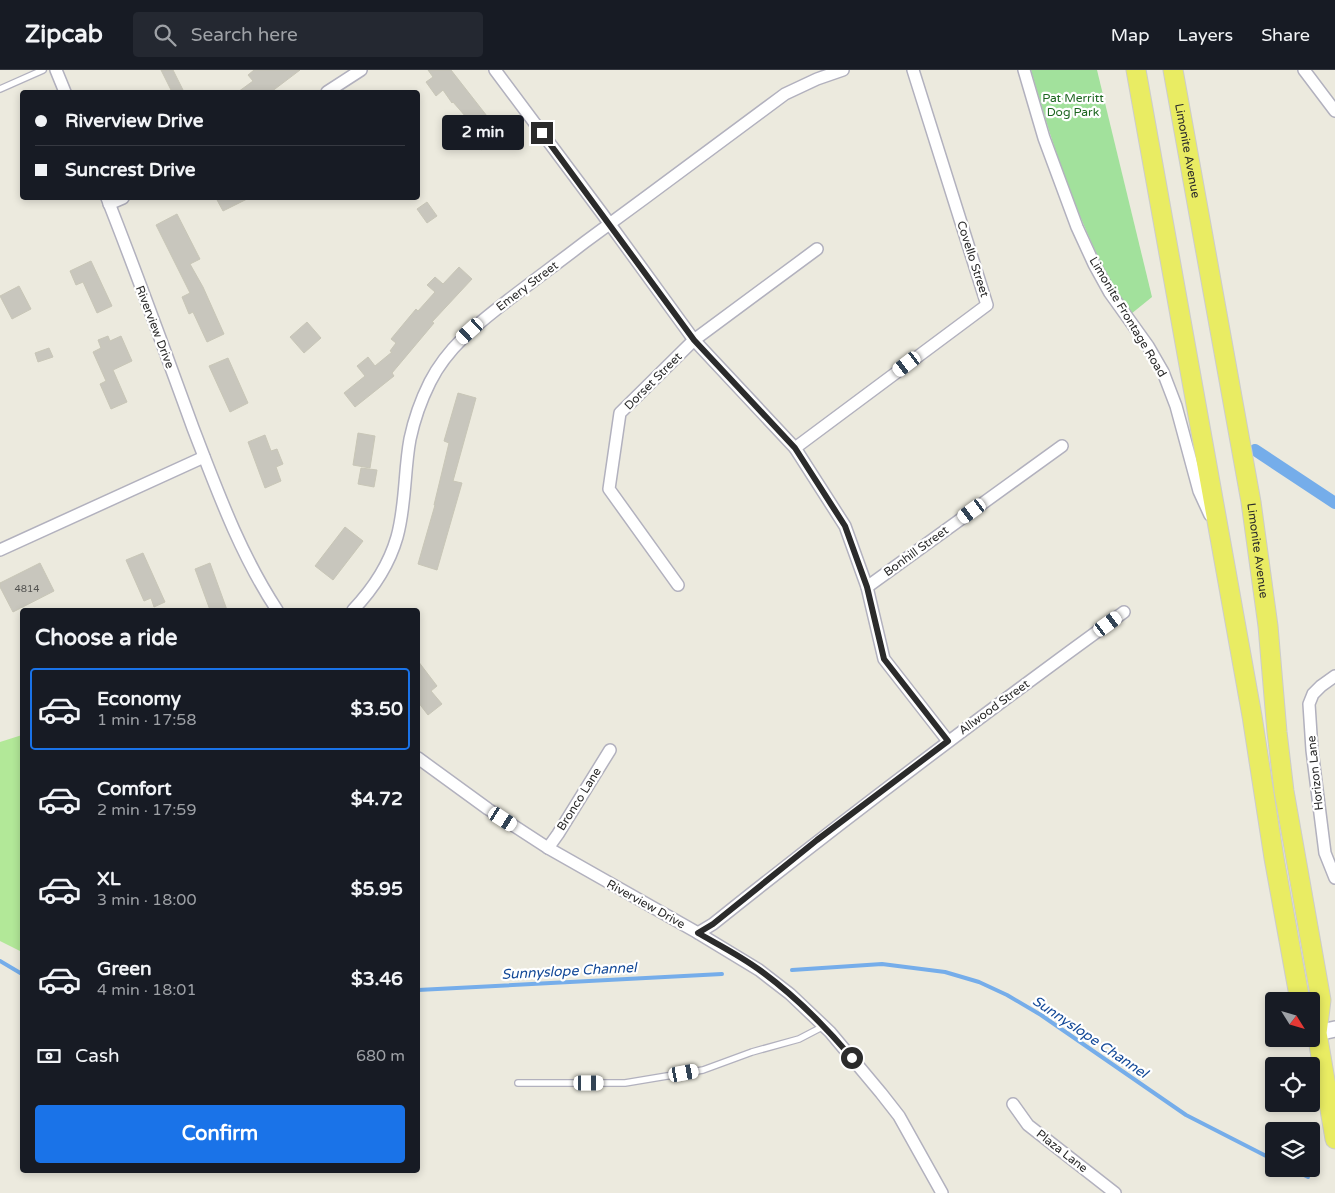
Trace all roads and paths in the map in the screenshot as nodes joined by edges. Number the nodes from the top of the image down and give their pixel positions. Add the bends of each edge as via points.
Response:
1 (43, 70) edge
2 (56, 70) edge
3 (361, 70) edge
4 (495, 70) edge
5 (843, 70) edge
6 (913, 70) edge
7 (1024, 70) edge
8 (1136, 70) edge
9 (1173, 70) edge
10 (1304, 70) edge
11 (0, 89) edge
12 (63, 90) edge
13 (330, 90) edge
14 (1335, 111) edge
15 (108, 201) edge
16 (609, 225) junction
17 (817, 249) dead end
18 (694, 340) junction
19 (1062, 446) dead end
20 (795, 448) junction
21 (204, 457) junction
22 (1220, 536) junction
23 (0, 550) edge
24 (678, 585) dead end
25 (867, 587) junction
26 (276, 608) edge
27 (355, 608) edge
28 (1124, 612) dead end
29 (1335, 676) edge
30 (948, 741) junction
31 (610, 750) dead end
32 (420, 759) edge
33 (548, 848) junction
34 (1335, 878) edge
35 (698, 933) junction
36 (1298, 992) edge
37 (824, 1026) junction
38 (1321, 1028) edge
39 (518, 1084) dead end
40 (1013, 1104) dead end
41 (1335, 1139) edge
42 (942, 1193) edge
43 (1116, 1193) edge

1 - 11 lane
2 - 12 street
3 - 13 street
4 - 16 street
5 - 16 street, Emery Street via 785,94
6 - 20 street, Covello Street via 988,305
7 - 22 street, Limonite Frontage Road via 1044,138 1077,227 1110,293 1163,372 1176,406 1199,490
8 - 22 main road
9 - 38 main road, Limonite Avenue via 1257,541 1284,791 1321,1000
10 - 14 street
15 - 21 street, Riverview Drive
16 - 18 street
16 - 27 street, Emery Street via 480,322 444,360 416,414 397,536 380,576
17 - 18 street, Dorset Street
18 - 20 street
18 - 24 street, Dorset Street via 620,413 609,489
19 - 25 street, Bonhill Street
20 - 25 street via 845,526
21 - 23 street
21 - 26 street, Riverview Drive via 249,562
22 - 36 main road
25 - 30 street via 884,659
28 - 30 street, Allwood Street
29 - 34 street, Horizon Lane via 1321,686 1309,704 1325,853
30 - 35 street, Allwood Street
31 - 33 street, Bronco Lane
32 - 33 street, Riverview Drive
33 - 35 street, Riverview Drive
35 - 37 street, Riverview Drive via 759,970
37 - 39 lane via 799,1039 703,1070 625,1083
37 - 42 street, Riverview Drive via 899,1116
38 - 41 main road, Limonite Avenue
40 - 43 street, Plaza Lane via 1028,1125

